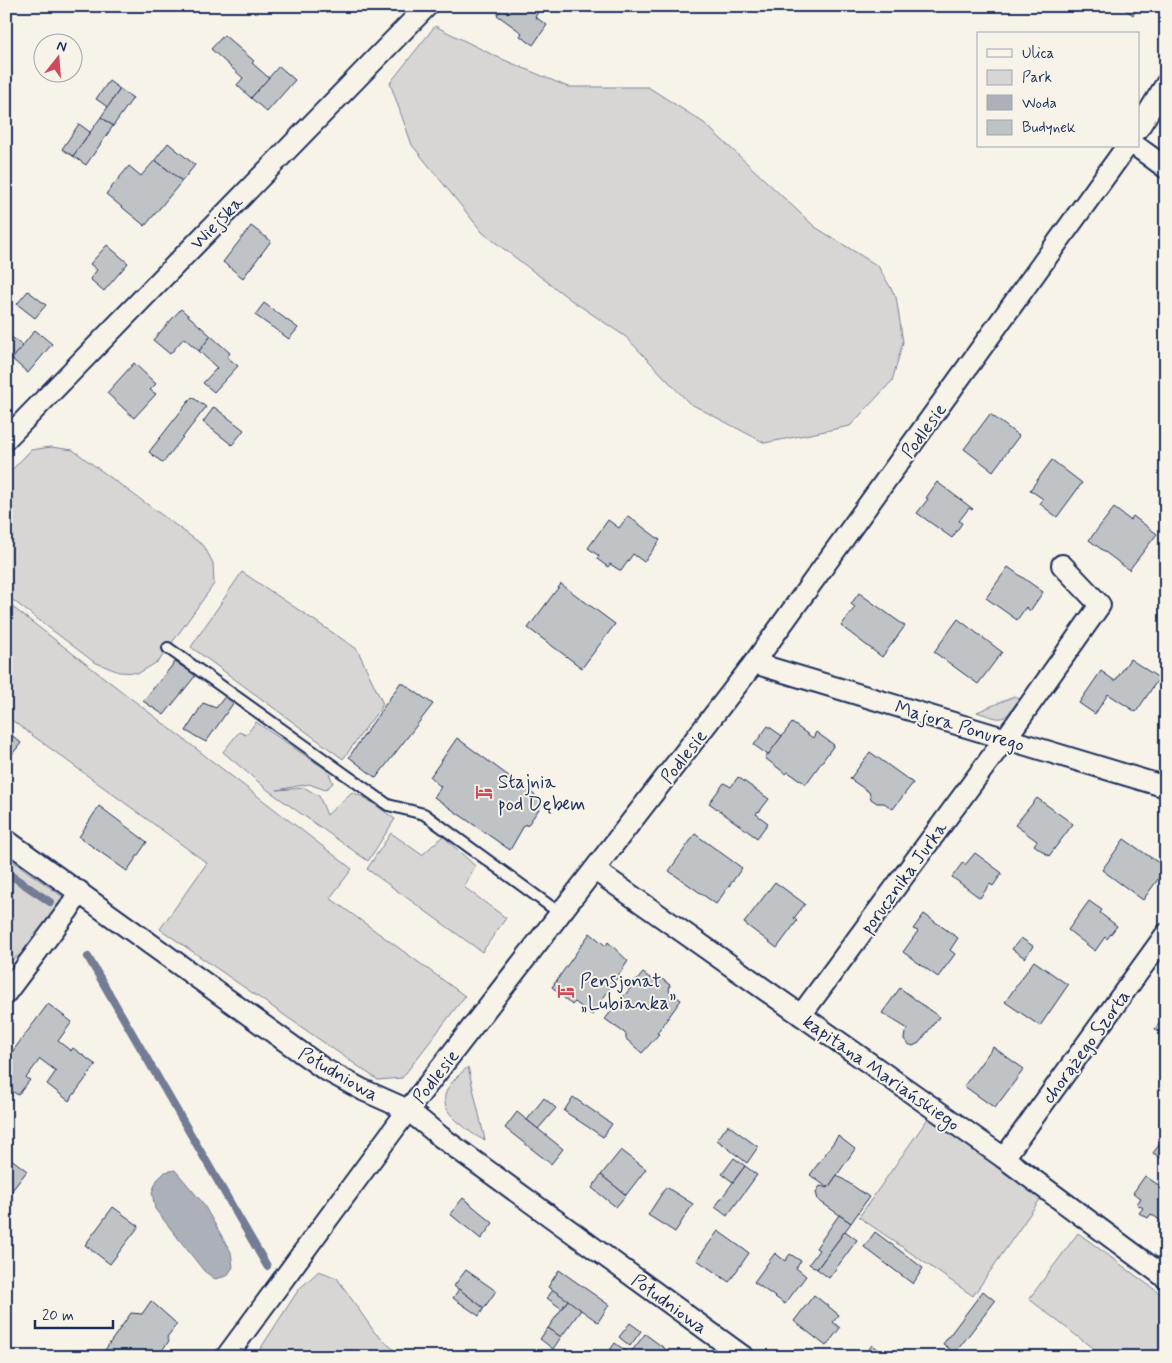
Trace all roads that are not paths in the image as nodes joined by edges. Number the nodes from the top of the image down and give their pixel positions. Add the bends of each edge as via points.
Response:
1 (427, 6) edge
2 (1166, 84) edge
3 (1140, 126) edge
4 (1126, 148) edge
5 (1139, 148) edge
6 (1166, 168) edge
7 (6, 439) edge
8 (1062, 565) dead end
9 (168, 648) dead end
10 (754, 663) junction
11 (1006, 738) junction
12 (1166, 787) edge
13 (6, 840) edge
14 (595, 870) junction
15 (79, 891) junction
16 (561, 914) junction
17 (1166, 934) edge
18 (6, 993) edge
19 (801, 1015) junction
20 (408, 1110) junction
21 (1004, 1158) junction
22 (1166, 1278) edge
23 (226, 1357) edge
24 (744, 1357) edge

1 - 7 street, Wiejska
2 - 3 street
4 - 10 street, Podlesie
5 - 6 street
8 - 11 street, porucznika Jurka via 1100,605
9 - 16 lane via 388,805 424,814
10 - 11 street, Majora Ponurego
10 - 14 street, Podlesie
11 - 12 street, Majora Ponurego
11 - 19 street, porucznika Jurka
13 - 15 street, Południowa
14 - 16 street, Podlesie
14 - 19 street, kapitana Mariańskiego
15 - 18 street
15 - 20 street, Południowa via 324,1069
16 - 20 street, Podlesie
17 - 21 street, chorążego Szorta
19 - 21 street, kapitana Mariańskiego
20 - 23 street, Podlesie
20 - 24 street, Południowa
21 - 22 street, kapitana Mariańskiego

